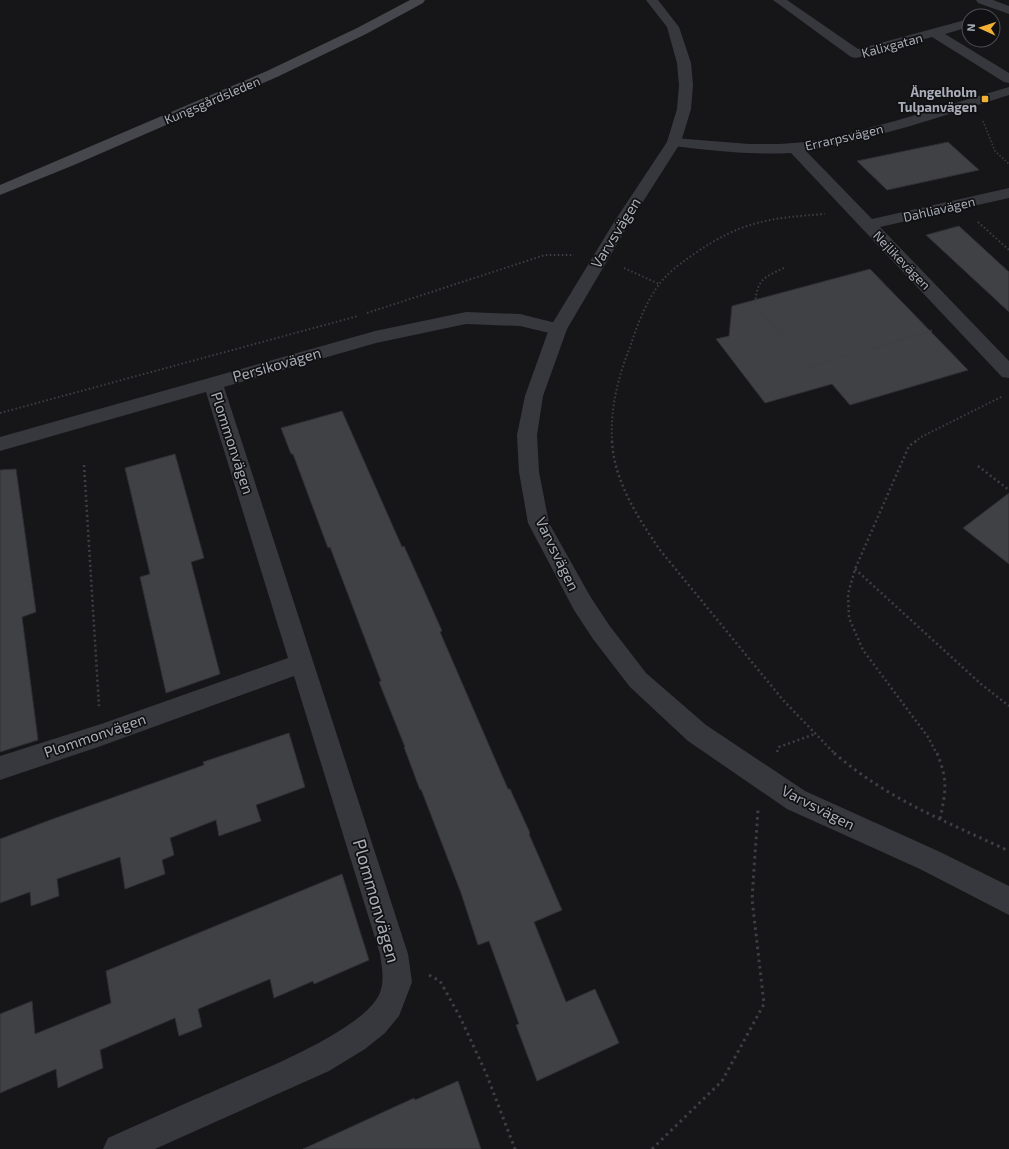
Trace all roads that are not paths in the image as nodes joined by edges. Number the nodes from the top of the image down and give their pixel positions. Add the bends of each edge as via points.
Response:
1 (419, 0) edge
2 (652, 0) edge
3 (779, 0) edge
4 (982, 0) edge
5 (1009, 11) edge
6 (961, 25) edge
7 (935, 33) junction
8 (1009, 79) edge
9 (1009, 91) edge
10 (674, 142) junction
11 (795, 148) junction
12 (0, 190) edge
13 (1009, 193) edge
14 (868, 225) junction
15 (558, 329) junction
16 (1009, 372) edge
17 (213, 383) junction
18 (0, 444) edge
19 (302, 663) junction
20 (0, 768) edge
21 (1009, 901) edge
22 (119, 1149) edge

1 - 12 main road, Kungsgårdsleden via 273,74
2 - 10 street, Varvsvägen via 673,27 684,64 684,109
3 - 7 street, Kalixgatan via 856,54
4 - 5 street
6 - 7 street
7 - 8 street, Kalixgatan
9 - 11 street, Errarpsvägen via 836,142
10 - 11 street, Errarpsvägen via 746,149
10 - 15 street, Varvsvägen via 622,222
11 - 14 street, Nejlikevägen
13 - 14 street, Dahliavägen
14 - 16 street, Nejlikevägen
15 - 17 street, Persikovägen via 520,320 466,318 375,337
15 - 21 street, Varvsvägen via 534,396 527,435 529,472 538,523 600,632 638,680 697,733 796,800 929,860
17 - 18 street, Persikovägen
17 - 19 street, Plommonvägen
19 - 20 street, Plommonvägen
19 - 22 street, Plommonvägen via 394,954 398,982 389,1006 375,1023 318,1060

